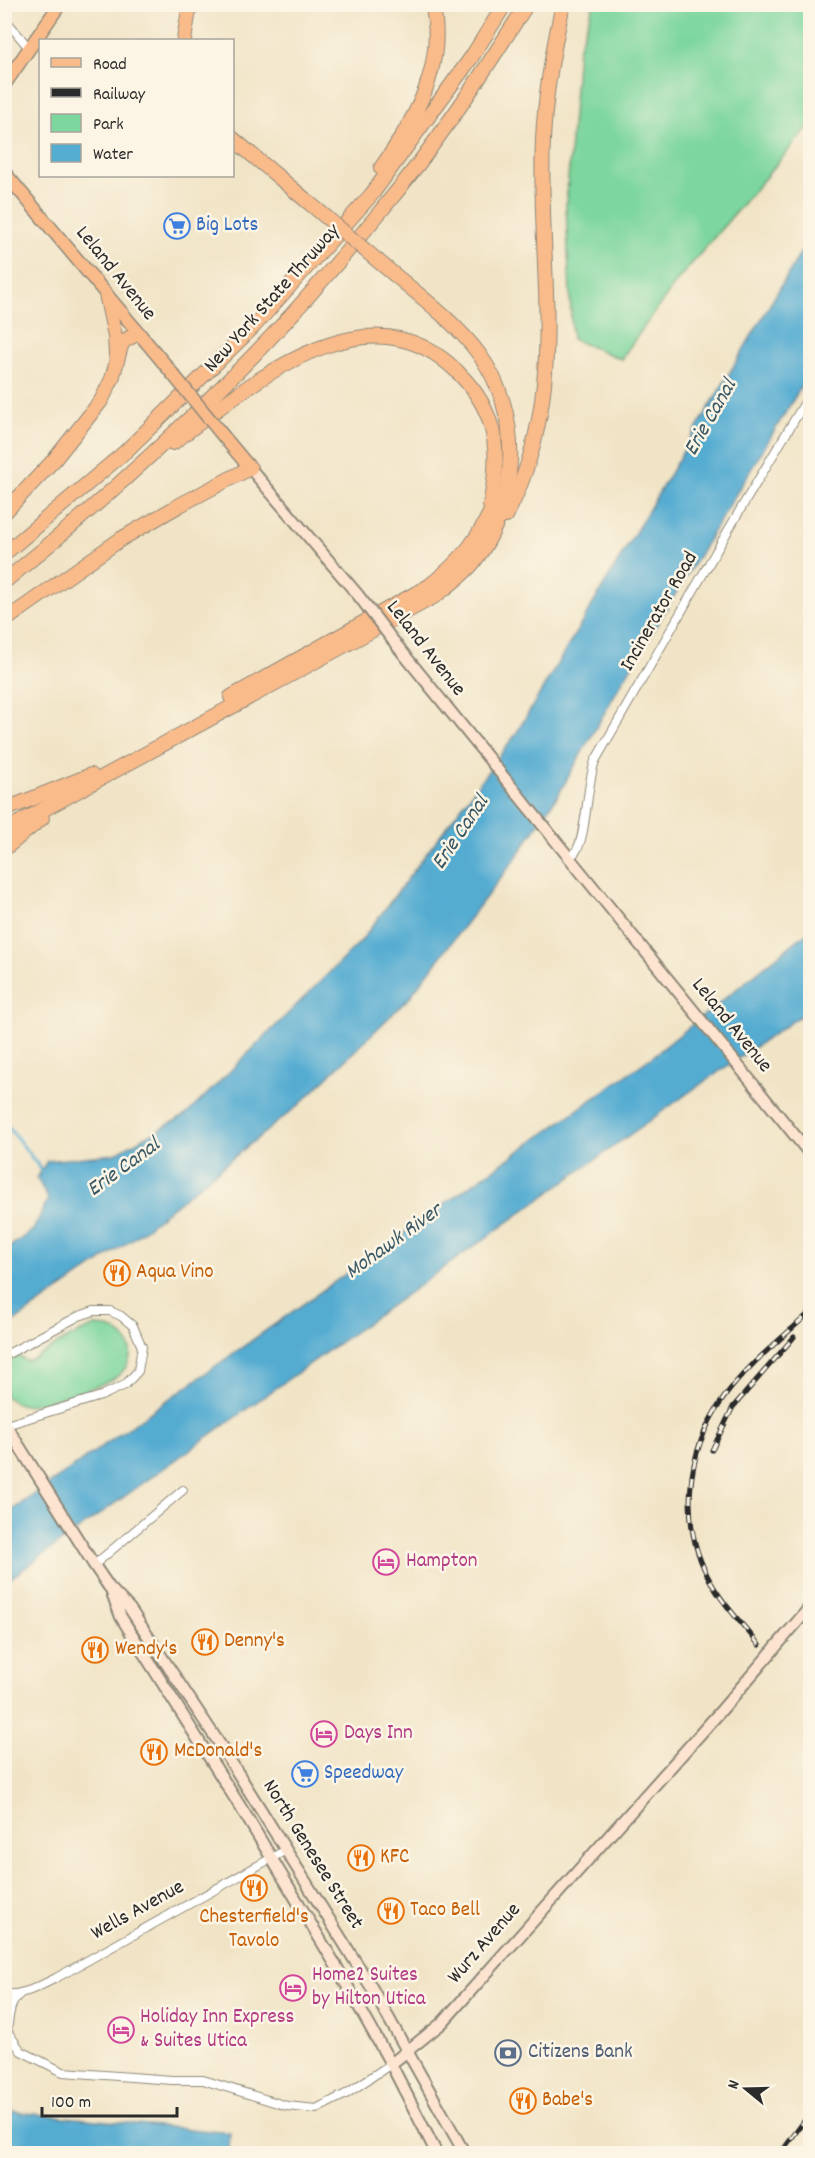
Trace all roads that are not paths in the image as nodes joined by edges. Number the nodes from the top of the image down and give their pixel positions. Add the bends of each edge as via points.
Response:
1 (60, 4) edge
2 (184, 4) edge
3 (190, 4) edge
4 (432, 4) edge
5 (505, 4) edge
6 (527, 4) edge
7 (563, 4) edge
8 (4, 18) edge
9 (178, 39) edge
10 (184, 39) edge
11 (29, 48) junction
12 (4, 85) edge
13 (234, 140) edge
14 (234, 149) edge
15 (4, 172) edge
16 (305, 204) junction
17 (348, 221) junction
18 (376, 263) junction
19 (106, 294) junction
20 (138, 333) junction
21 (116, 357) junction
22 (810, 394) edge
23 (250, 468) junction
24 (105, 496) junction
25 (4, 513) edge
26 (486, 523) junction
27 (485, 544) junction
28 (4, 554) edge
29 (4, 582) edge
30 (4, 621) edge
31 (93, 774) junction
32 (77, 791) junction
33 (4, 810) edge
34 (4, 822) edge
35 (4, 831) edge
36 (4, 849) edge
37 (568, 858) junction
38 (810, 1154) edge
39 (4, 1356) edge
40 (5, 1424) edge
41 (183, 1490) dead end
42 (94, 1565) junction
43 (109, 1587) junction
44 (810, 1607) edge
45 (286, 1850) junction
46 (270, 1858) junction
47 (4, 1994) edge
48 (20, 1994) junction
49 (408, 2051) junction
50 (392, 2064) junction
51 (437, 2154) edge
52 (465, 2154) edge

1 - 11 main road
2 - 9 highway
3 - 10 highway
4 - 17 highway via 436,56 428,83 414,115
5 - 17 highway, New York State Thruway via 422,127
6 - 24 highway, New York State Thruway via 443,130 381,211 231,379
7 - 27 highway via 553,46 543,141 547,361 543,407 534,446 514,499 498,530
8 - 11 street
11 - 12 main road
13 - 16 highway
14 - 16 highway
15 - 19 main road, Leland Avenue
16 - 18 highway, bridge
17 - 28 highway, New York State Thruway via 254,326 125,452
18 - 26 highway via 465,346 483,372 502,434 504,471
18 - 27 highway via 463,333 494,379 510,434 511,466 499,518
19 - 20 main road, Leland Avenue
19 - 21 highway via 116,336
20 - 21 highway via 124,340
20 - 23 main road, Leland Avenue, bridge
21 - 25 highway via 108,389 97,408
22 - 37 street, Incinerator Road via 595,761 580,840 577,850
23 - 30 highway via 122,538
23 - 37 main road, Leland Avenue, bridge via 358,595
24 - 26 highway via 270,373 336,341 382,336 435,353 464,377 487,413 497,454
24 - 29 highway, New York State Thruway
26 - 31 highway via 452,569 429,586
27 - 32 highway via 473,563 435,596
31 - 33 highway
31 - 34 highway
32 - 35 highway
32 - 36 highway
37 - 38 main road, Leland Avenue
39 - 40 street via 94,1311 121,1316 133,1326 142,1347 138,1371 125,1385 101,1396
40 - 42 main road, North Genesee Street
41 - 42 street
42 - 43 main road, North Genesee Street
43 - 45 main road, North Genesee Street via 130,1609
43 - 46 main road, North Genesee Street via 121,1617
44 - 49 main road, Wurz Avenue via 442,2023
45 - 46 street, Wells Avenue
45 - 49 main road, North Genesee Street
46 - 48 street, Wells Avenue via 56,1978
46 - 50 main road, North Genesee Street
47 - 48 street, Wells Avenue
48 - 50 street, Wurz Avenue via 10,2008 7,2031 21,2050 63,2072 202,2080 287,2106 316,2109
49 - 50 main road, Wurz Avenue
49 - 52 main road, North Genesee Street
50 - 51 main road, North Genesee Street

